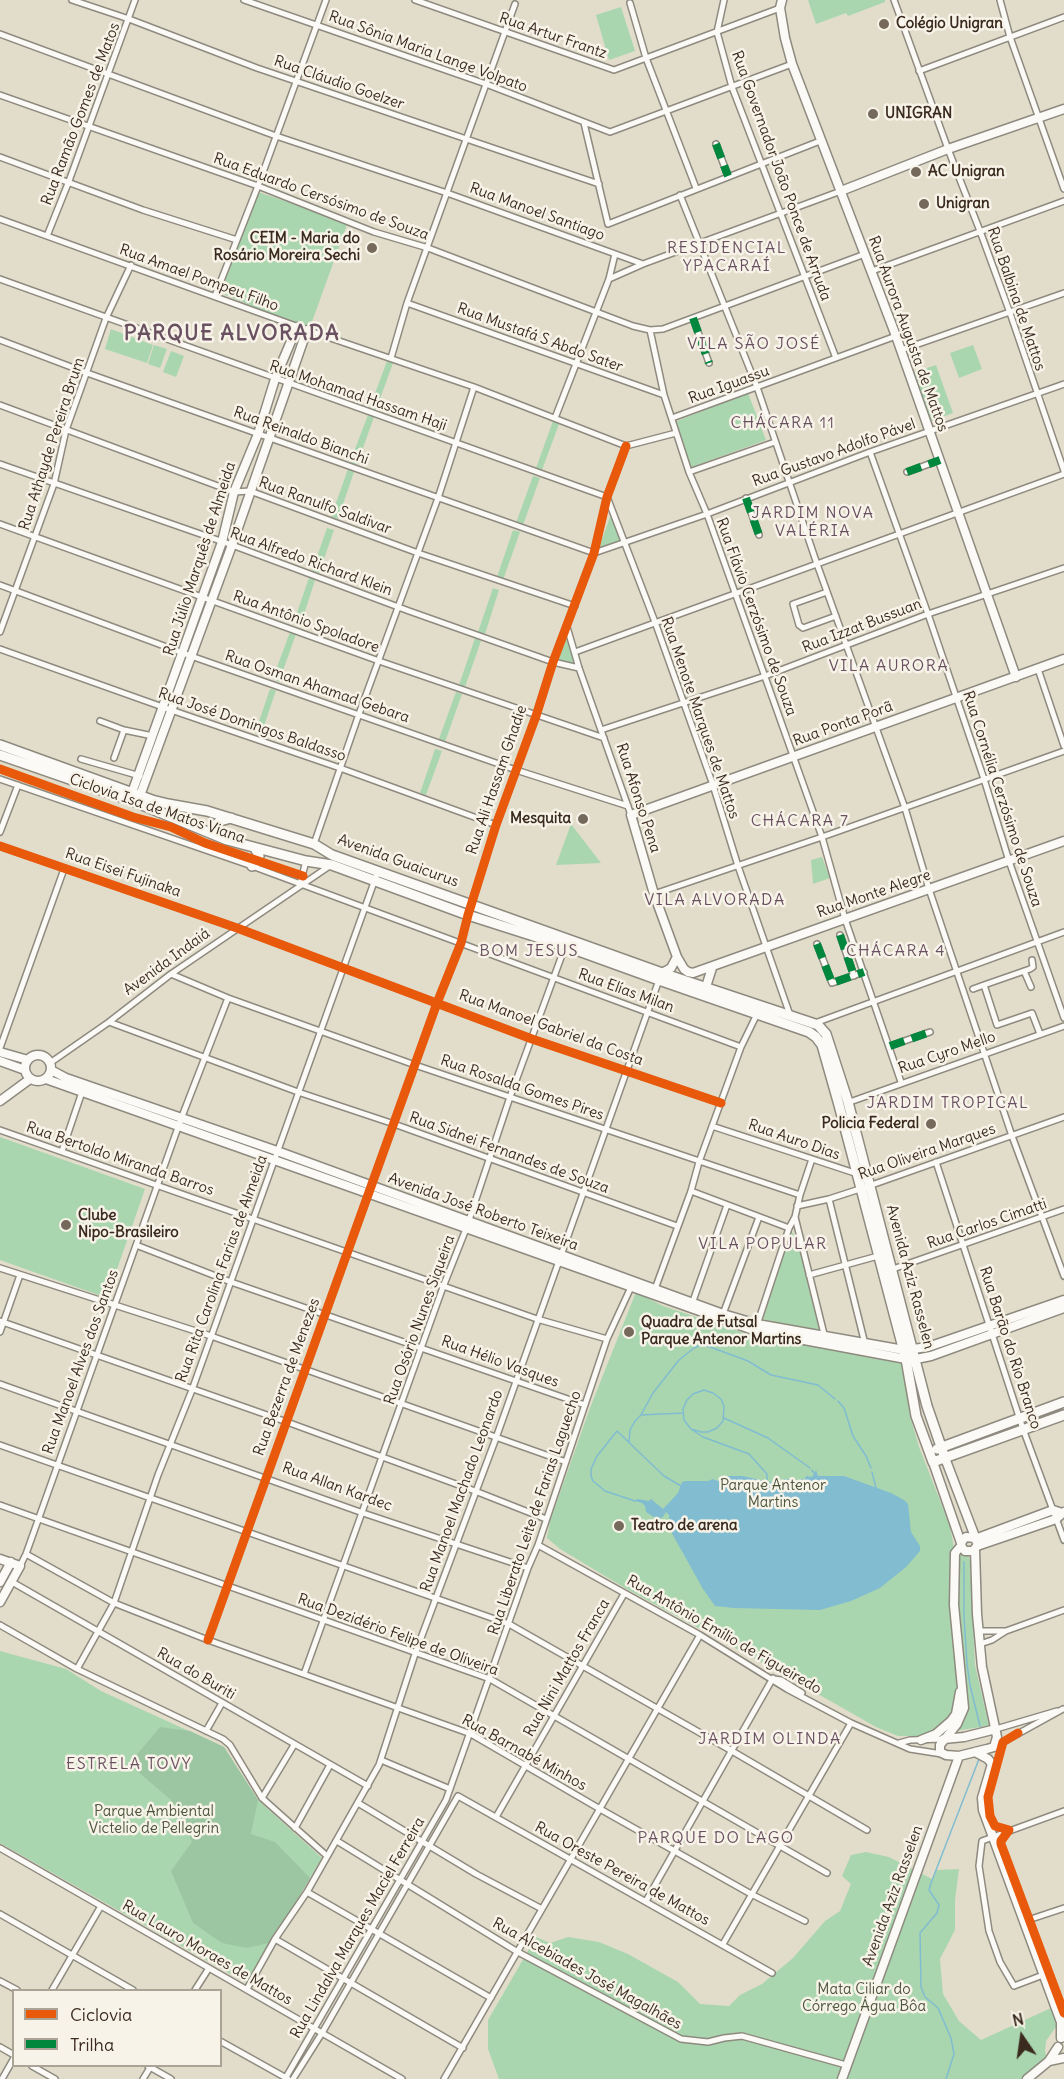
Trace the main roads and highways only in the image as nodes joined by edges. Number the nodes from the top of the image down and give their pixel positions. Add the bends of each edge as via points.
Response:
1 (0, 745) edge
2 (0, 755) edge
3 (135, 798) junction
4 (233, 818) junction
5 (227, 840) junction
6 (315, 841) junction
7 (255, 848) junction
8 (306, 861) junction
9 (252, 866) road end
10 (377, 875) junction
11 (566, 942) junction
12 (759, 1010) junction
13 (816, 1024) joint
14 (816, 1037) joint
15 (844, 1103) junction
16 (866, 1185) junction
17 (887, 1271) junction
18 (910, 1354) junction
19 (1064, 1402) edge
20 (1064, 1414) edge
21 (941, 1447) junction
22 (929, 1452) junction
23 (945, 1458) junction

1 - 3 main road, Avenida Guaicurus
2 - 3 main road, Avenida Guaicurus
3 - 4 main road, Avenida Guaicurus
3 - 5 main road, Avenida Guaicurus
4 - 5 main road via 216,825
4 - 6 main road, Avenida Guaicurus
5 - 7 main road, Avenida Guaicurus
6 - 8 main road via 312,855
6 - 10 main road, Avenida Guaicurus via 332,855
7 - 8 main road, Avenida Guaicurus
7 - 9 main road via 259,856
8 - 10 main road, Avenida Guaicurus
10 - 11 main road, Avenida Guaicurus via 471,903
10 - 11 main road, Avenida Guaicurus via 468,915
11 - 12 main road, Avenida Guaicurus
12 - 13 main road, Avenida Guaicurus via 774,1009
12 - 14 main road, Avenida Guaicurus
13 - 15 main road, Avenida Aziz Rasselen via 826,1034
14 - 15 main road, Avenida Aziz Rasselen
15 - 16 main road, Avenida Aziz Rasselen
15 - 16 main road, Avenida Aziz Rasselen via 858,1174
16 - 17 main road, Avenida Aziz Rasselen
16 - 17 main road, Avenida Aziz Rasselen via 878,1256
17 - 18 main road, Avenida Aziz Rasselen
18 - 21 main road, Avenida Aziz Rasselen
18 - 22 main road, Avenida Aziz Rasselen via 916,1416
19 - 21 main road
20 - 23 main road
21 - 22 main road
21 - 23 main road, Avenida Aziz Rasselen
22 - 23 main road, Avenida Aziz Rasselen via 933,1462

